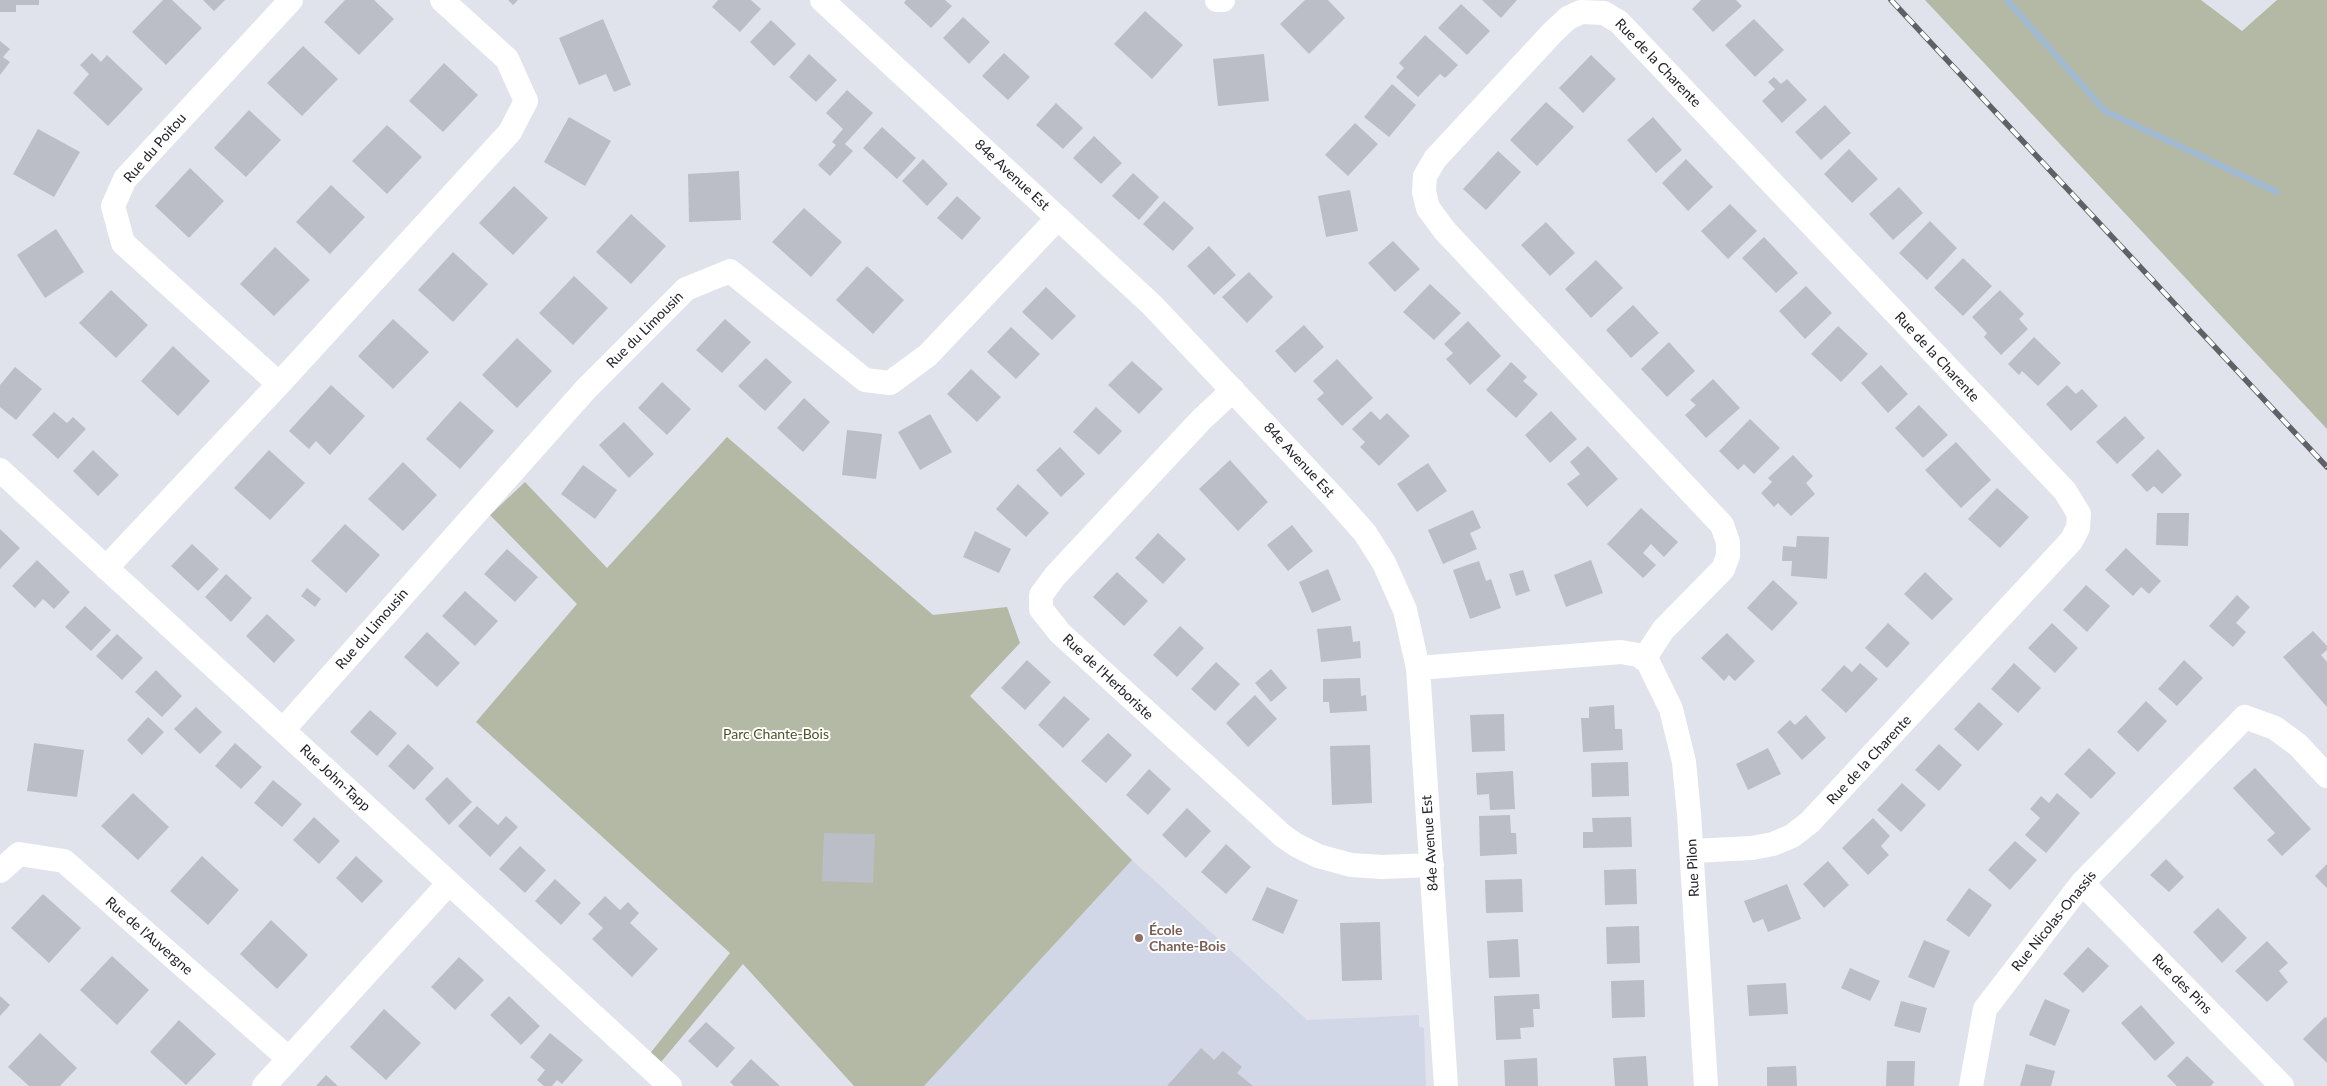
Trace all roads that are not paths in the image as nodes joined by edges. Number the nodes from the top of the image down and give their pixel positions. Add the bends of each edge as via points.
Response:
1 (291, 0) edge
2 (442, 0) edge
3 (822, 0) edge
4 (1217, 0) edge
5 (1224, 0) edge
6 (1058, 218) junction
7 (278, 384) junction
8 (1233, 390) junction
9 (0, 470) edge
10 (106, 568) junction
11 (1644, 659) junction
12 (1418, 668) junction
13 (283, 730) junction
14 (2327, 776) edge
15 (1692, 851) junction
16 (1432, 865) junction
17 (0, 871) edge
18 (2082, 882) junction
19 (449, 883) junction
20 (288, 1058) junction
21 (264, 1086) edge
22 (670, 1086) edge
23 (1446, 1086) edge
24 (1706, 1086) edge
25 (1971, 1086) edge
26 (2282, 1086) edge

1 - 7 street, Rue du Poitou via 125,179 113,206 123,243
2 - 7 street via 507,59 526,101 510,132
3 - 6 street, 84e Avenue Est
4 - 5 street
6 - 8 street, 84e Avenue Est via 1152,305
6 - 13 street, Rue du Limousin via 928,355 890,384 865,380 730,271 686,289 586,389
7 - 10 street
8 - 12 street, 84e Avenue Est via 1334,498 1375,549 1405,610
8 - 16 street, Rue de l'Herboriste via 1055,576 1041,594 1041,609 1060,633 1296,845 1318,856 1351,865
9 - 10 street, Rue John-Tapp
10 - 13 street, Rue John-Tapp
11 - 12 street via 1630,653 1610,652
11 - 15 street, Rue Pilon via 1664,691 1679,734
11 - 15 street, Rue de la Charente via 1663,630 1723,569 1728,556 1728,542 1722,525 1445,231 1428,208 1424,192 1425,176 1435,159 1552,32 1581,12 1604,13 1619,22 2058,484 2079,514 2078,528 2072,541 1810,822 1792,836 1772,844
12 - 16 street, 84e Avenue Est
13 - 19 street, Rue John-Tapp
14 - 18 street, Rue Nicolas-Onassis via 2298,745 2275,728 2245,717
15 - 24 street, Rue Pilon
16 - 23 street, 84e Avenue Est
17 - 20 street, Rue de l'Auvergne via 19,854 64,861
18 - 25 street, Rue Nicolas-Onassis via 1985,1009
18 - 26 street, Rue des Pins
19 - 20 street
19 - 22 street, Rue John-Tapp
20 - 21 street

